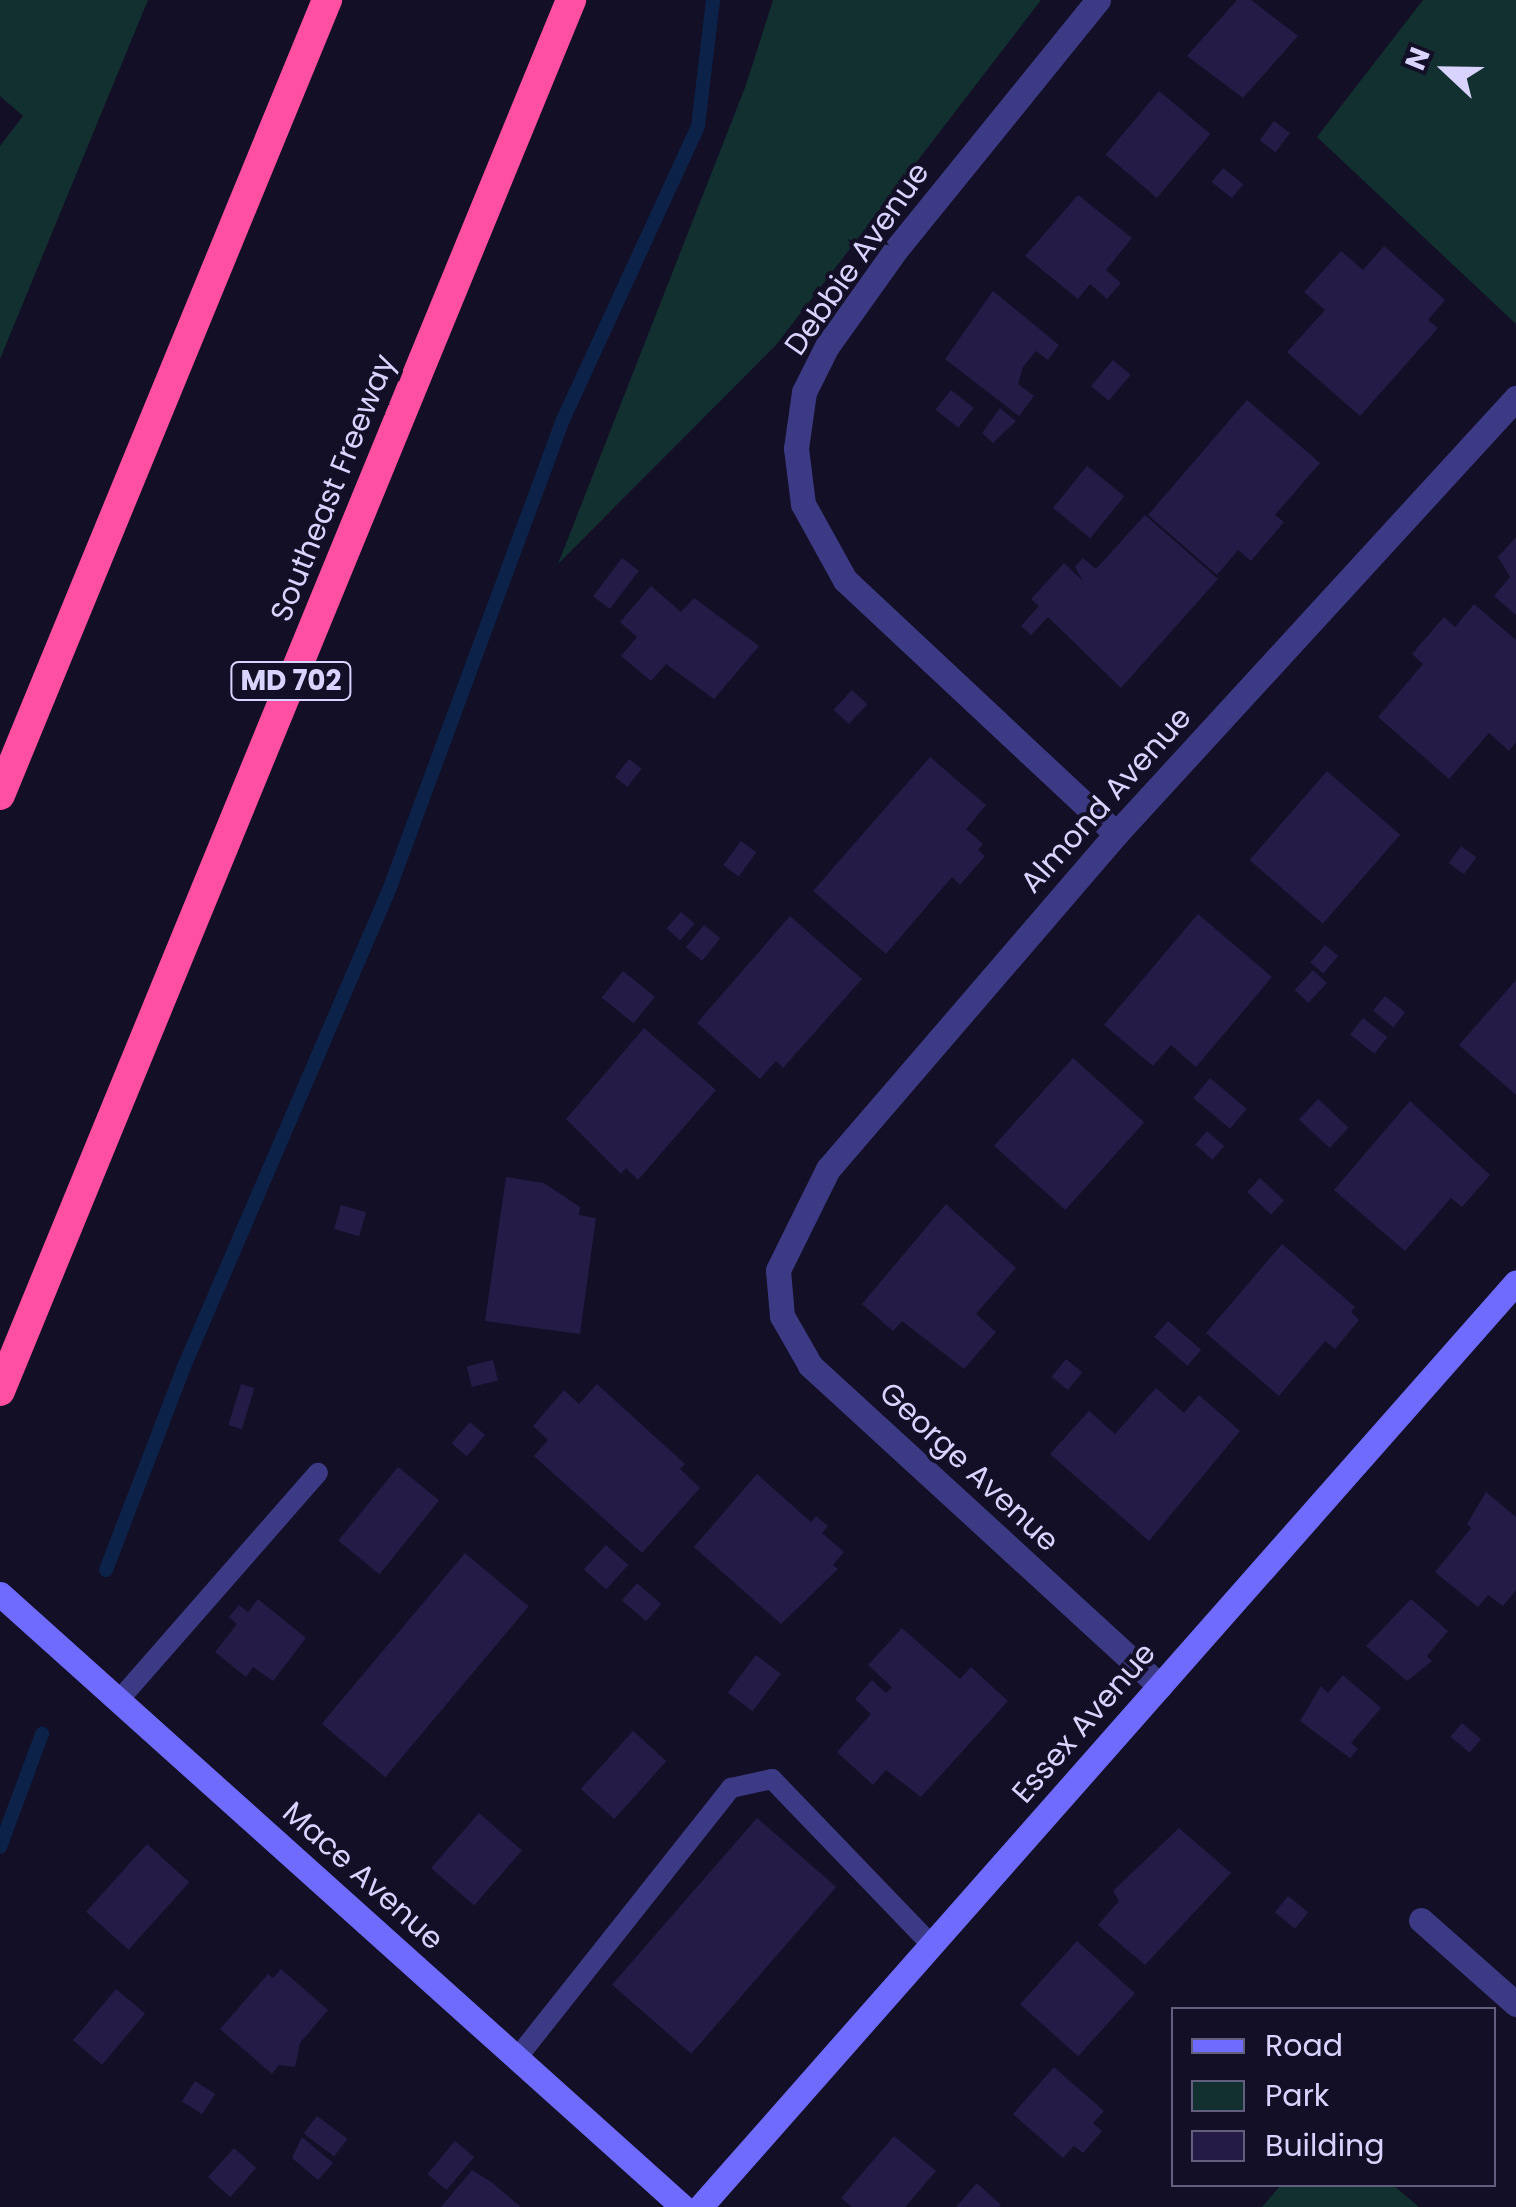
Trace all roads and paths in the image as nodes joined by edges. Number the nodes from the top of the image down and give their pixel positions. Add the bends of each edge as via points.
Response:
1 (327, 0) edge
2 (571, 0) edge
3 (1098, 0) edge
4 (1516, 398) edge
5 (22, 742) junction
6 (0, 784) edge
7 (0, 795) edge
8 (1116, 834) junction
9 (778, 1270) joint
10 (1516, 1282) edge
11 (4, 1384) edge
12 (318, 1473) dead end
13 (0, 1594) edge
14 (1160, 1686) junction
15 (119, 1700) junction
16 (1422, 1920) dead end
17 (932, 1946) junction
18 (1516, 2004) edge
19 (517, 2058) junction
20 (683, 2207) edge
21 (700, 2207) edge

1 - 5 highway
2 - 11 highway, Southeast Freeway / MD 702
3 - 8 street, Debbie Avenue via 897,248 827,346 804,392 796,448 803,504 845,580
4 - 8 street, Almond Avenue
5 - 6 highway
5 - 7 highway
8 - 9 street, Almond Avenue via 828,1169
9 - 14 street, George Avenue via 782,1316 810,1365
10 - 14 street, Essex Avenue
12 - 15 lane
13 - 15 street, Mace Avenue
14 - 17 street, Essex Avenue
15 - 19 street, Mace Avenue
16 - 18 street
17 - 19 lane via 772,1779 731,1788
17 - 21 street, Essex Avenue
19 - 20 street, Mace Avenue

